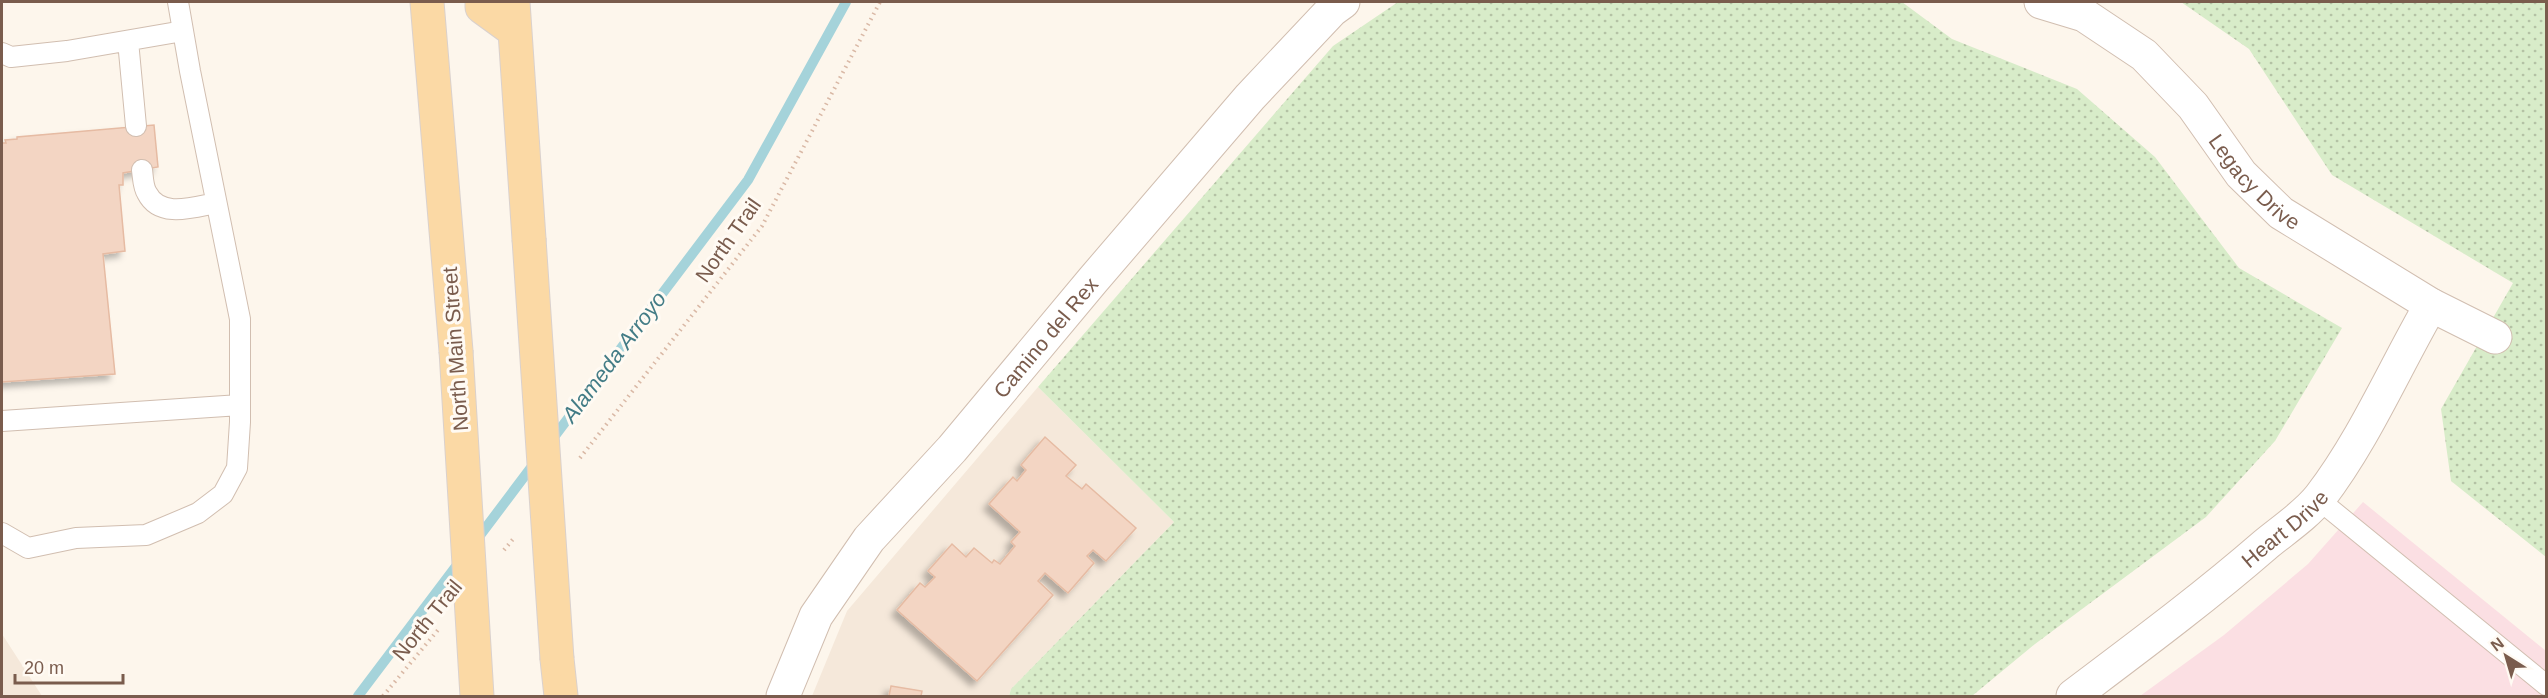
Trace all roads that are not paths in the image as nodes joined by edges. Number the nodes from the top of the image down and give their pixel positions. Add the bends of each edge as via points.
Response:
1 (178, 2) edge
2 (427, 2) edge
3 (482, 2) edge
4 (1343, 2) edge
5 (2041, 2) edge
6 (514, 16) edge
7 (183, 31) junction
8 (128, 41) junction
9 (2, 53) edge
10 (136, 126) dead end
11 (142, 170) dead end
12 (216, 203) junction
13 (2431, 305) junction
14 (2496, 337) dead end
15 (240, 405) junction
16 (2, 421) edge
17 (2318, 499) junction
18 (2, 533) edge
19 (2547, 685) edge
20 (477, 696) edge
21 (561, 696) edge
22 (783, 696) edge
23 (2073, 696) edge

1 - 7 lane
2 - 20 main road, North Main Street, bridge via 456,351
3 - 6 main road via 482,7
4 - 22 street, Camino del Rex via 1250,97 952,449 869,539 816,616
5 - 13 street, Legacy Drive via 2084,15 2144,55 2193,106 2241,174 2281,213
6 - 21 main road, bridge
7 - 8 lane
7 - 12 lane
8 - 9 lane via 11,57
8 - 10 lane
11 - 12 lane via 146,192 154,204 172,210
12 - 15 lane via 240,319
13 - 14 street, Legacy Drive
13 - 17 street, Heart Drive via 2346,460
15 - 16 lane
15 - 18 lane via 237,468 224,494 198,513 146,535 76,538 28,548
17 - 19 lane
17 - 23 street, Heart Drive via 2231,574

